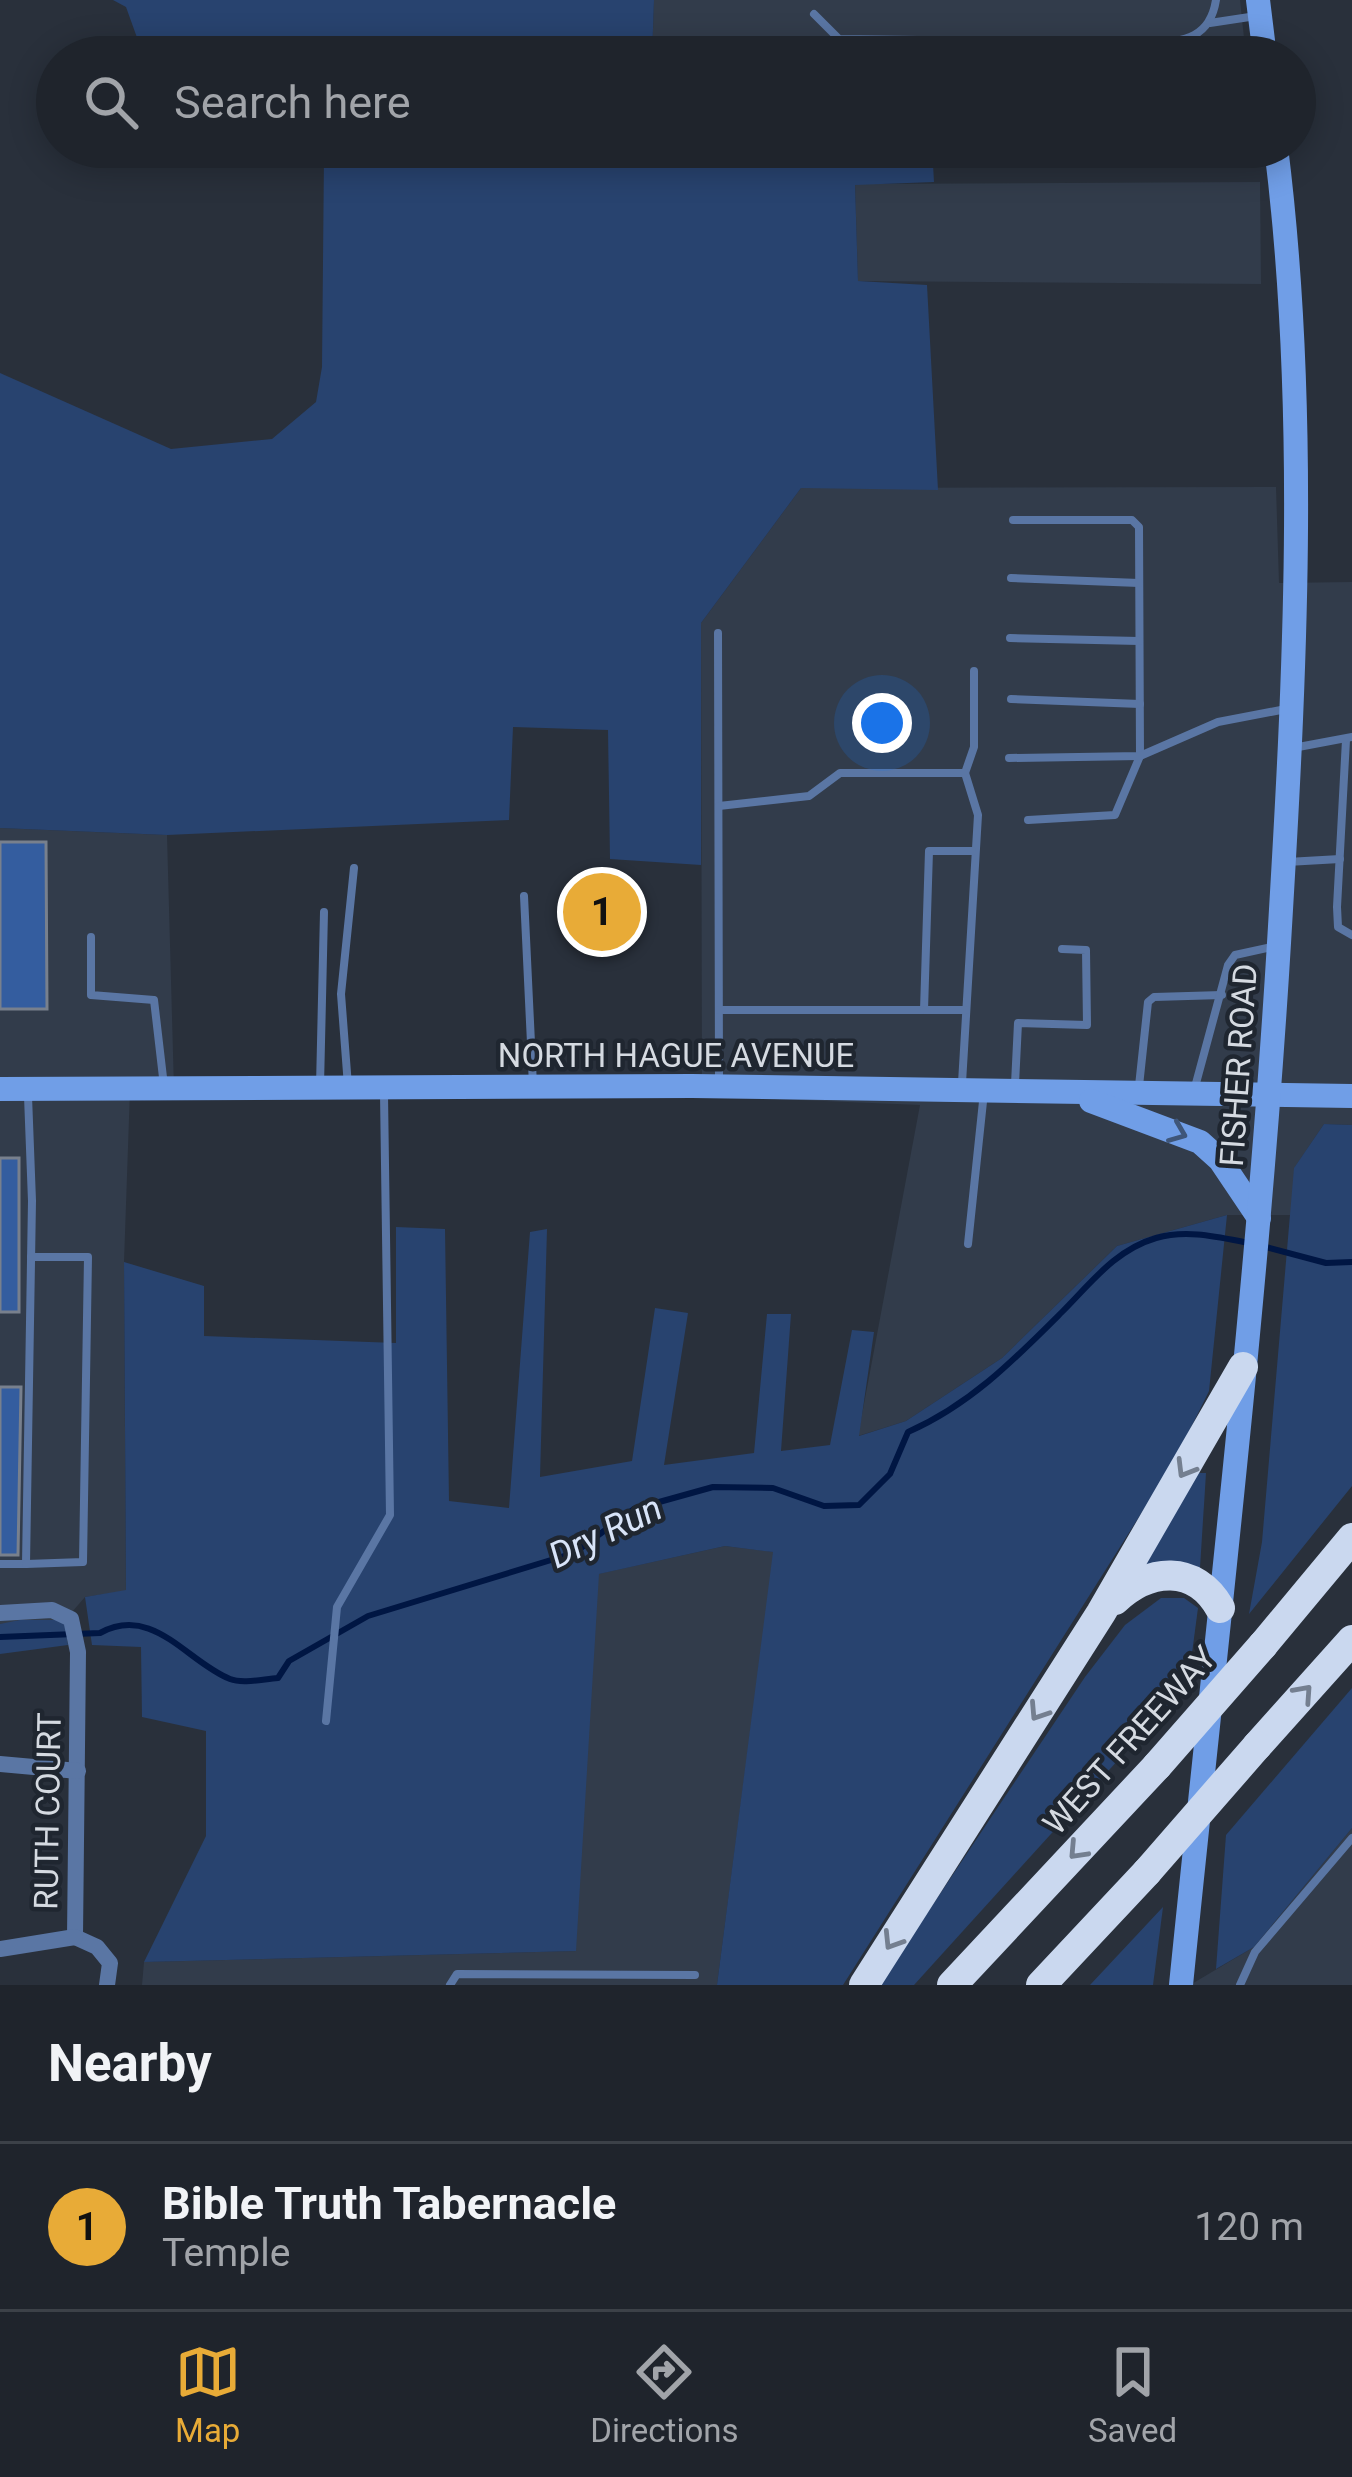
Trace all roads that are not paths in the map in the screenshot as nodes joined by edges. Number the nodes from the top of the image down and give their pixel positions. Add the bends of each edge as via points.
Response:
1 (1216, 0) edge
2 (1259, 8) edge
3 (814, 14) dead end
4 (1210, 23) junction
5 (835, 36) edge
6 (1198, 36) edge
7 (1278, 168) edge
8 (1013, 520) dead end
9 (1011, 578) dead end
10 (1139, 583) junction
11 (718, 633) dead end
12 (1010, 638) dead end
13 (1139, 641) junction
14 (974, 671) dead end
15 (1011, 699) dead end
16 (1140, 704) junction
17 (1294, 708) junction
18 (1349, 739) edge
19 (1292, 748) junction
20 (1140, 756) junction
21 (1009, 758) dead end
22 (965, 773) junction
23 (718, 806) junction
24 (1028, 820) dead end
25 (972, 851) junction
26 (1340, 860) junction
27 (1285, 862) junction
28 (353, 868) dead end
29 (524, 896) dead end
30 (324, 912) dead end
31 (1352, 935) edge
32 (91, 937) dead end
33 (1279, 946) junction
34 (1062, 949) dead end
35 (1222, 995) junction
36 (719, 1010) junction
37 (924, 1010) junction
38 (966, 1010) junction
39 (533, 1086) junction
40 (718, 1086) junction
41 (320, 1087) junction
42 (348, 1087) junction
43 (384, 1087) junction
44 (28, 1088) junction
45 (164, 1088) junction
46 (0, 1089) edge
47 (972, 1090) junction
48 (1015, 1091) junction
49 (1068, 1093) junction
50 (1138, 1095) junction
51 (1193, 1096) junction
52 (1352, 1096) edge
53 (1268, 1097) junction
54 (1259, 1218) junction
55 (968, 1244) dead end
56 (31, 1257) junction
57 (1243, 1367) junction
58 (1352, 1538) edge
59 (0, 1564) edge
60 (26, 1564) junction
61 (1220, 1608) junction
62 (0, 1613) edge
63 (1101, 1613) junction
64 (1352, 1640) edge
65 (326, 1721) dead end
66 (0, 1764) edge
67 (78, 1771) junction
68 (1352, 1838) edge
69 (75, 1937) junction
70 (0, 1949) edge
71 (694, 1975) dead end
72 (107, 1985) edge
73 (449, 1985) edge
74 (864, 1985) edge
75 (952, 1985) edge
76 (1041, 1985) edge
77 (1181, 1985) edge
78 (1240, 1985) edge

1 - 4 lane
2 - 4 lane
3 - 5 lane
4 - 6 lane
7 - 17 main road, FISHER ROAD via 1296,498
8 - 10 lane via 1132,520
9 - 10 lane
10 - 13 lane
11 - 23 lane
12 - 13 lane
13 - 16 lane
14 - 22 lane via 974,747
15 - 16 lane
16 - 20 lane
17 - 19 main road, FISHER ROAD
17 - 20 lane via 1229,718
18 - 19 lane
18 - 26 lane
19 - 27 main road, FISHER ROAD
20 - 21 lane
20 - 24 lane via 1115,815
22 - 23 lane via 841,773 809,796
22 - 25 lane via 978,815
23 - 36 lane
25 - 37 lane via 929,851
25 - 38 lane
26 - 27 lane
26 - 31 lane via 1338,927
27 - 33 main road, FISHER ROAD
28 - 42 lane via 341,994
29 - 39 lane
30 - 41 lane
32 - 45 lane via 91,994 154,1000
33 - 35 lane via 1235,955
33 - 53 main road, FISHER ROAD
34 - 48 lane via 1086,950 1087,1025 1018,1023
35 - 50 lane via 1148,1002
35 - 51 lane
36 - 37 lane
36 - 40 lane
37 - 38 lane
38 - 47 lane
39 - 40 main road, NORTH HAGUE AVENUE
39 - 43 main road, NORTH HAGUE AVENUE
40 - 47 main road, NORTH HAGUE AVENUE
41 - 42 main road, NORTH HAGUE AVENUE
41 - 45 main road, NORTH HAGUE AVENUE
42 - 43 main road, NORTH HAGUE AVENUE
43 - 65 lane via 390,1515 347,1586 334,1625
44 - 45 main road, NORTH HAGUE AVENUE
44 - 46 main road, NORTH HAGUE AVENUE
44 - 56 lane
47 - 48 main road, NORTH HAGUE AVENUE
47 - 55 lane
48 - 49 main road, NORTH HAGUE AVENUE
49 - 50 main road, NORTH HAGUE AVENUE
49 -> 54 main road via 1200,1142
50 - 51 main road, NORTH HAGUE AVENUE
51 - 53 main road, NORTH HAGUE AVENUE
52 - 53 main road, NORTH HAGUE AVENUE
53 - 54 main road, FISHER ROAD
54 - 57 main road, FISHER ROAD
56 - 60 lane
56 - 60 lane via 88,1257 83,1562
57 - 61 main road, FISHER ROAD
57 -> 63 highway
58 -> 75 highway, WEST FREEWAY, bridge via 1157,1766
59 - 60 lane
61 - 63 highway via 1204,1586 1166,1574 1138,1582
61 - 77 main road, FISHER ROAD
62 - 67 street, RUTH COURT via 52,1610 71,1618
63 -> 74 highway
76 -> 64 highway, bridge
66 - 67 street
67 - 69 street, RUTH COURT
68 - 78 lane via 1255,1952
69 - 70 street
69 - 72 street, RUTH COURT via 110,1964
71 - 73 lane via 458,1974

